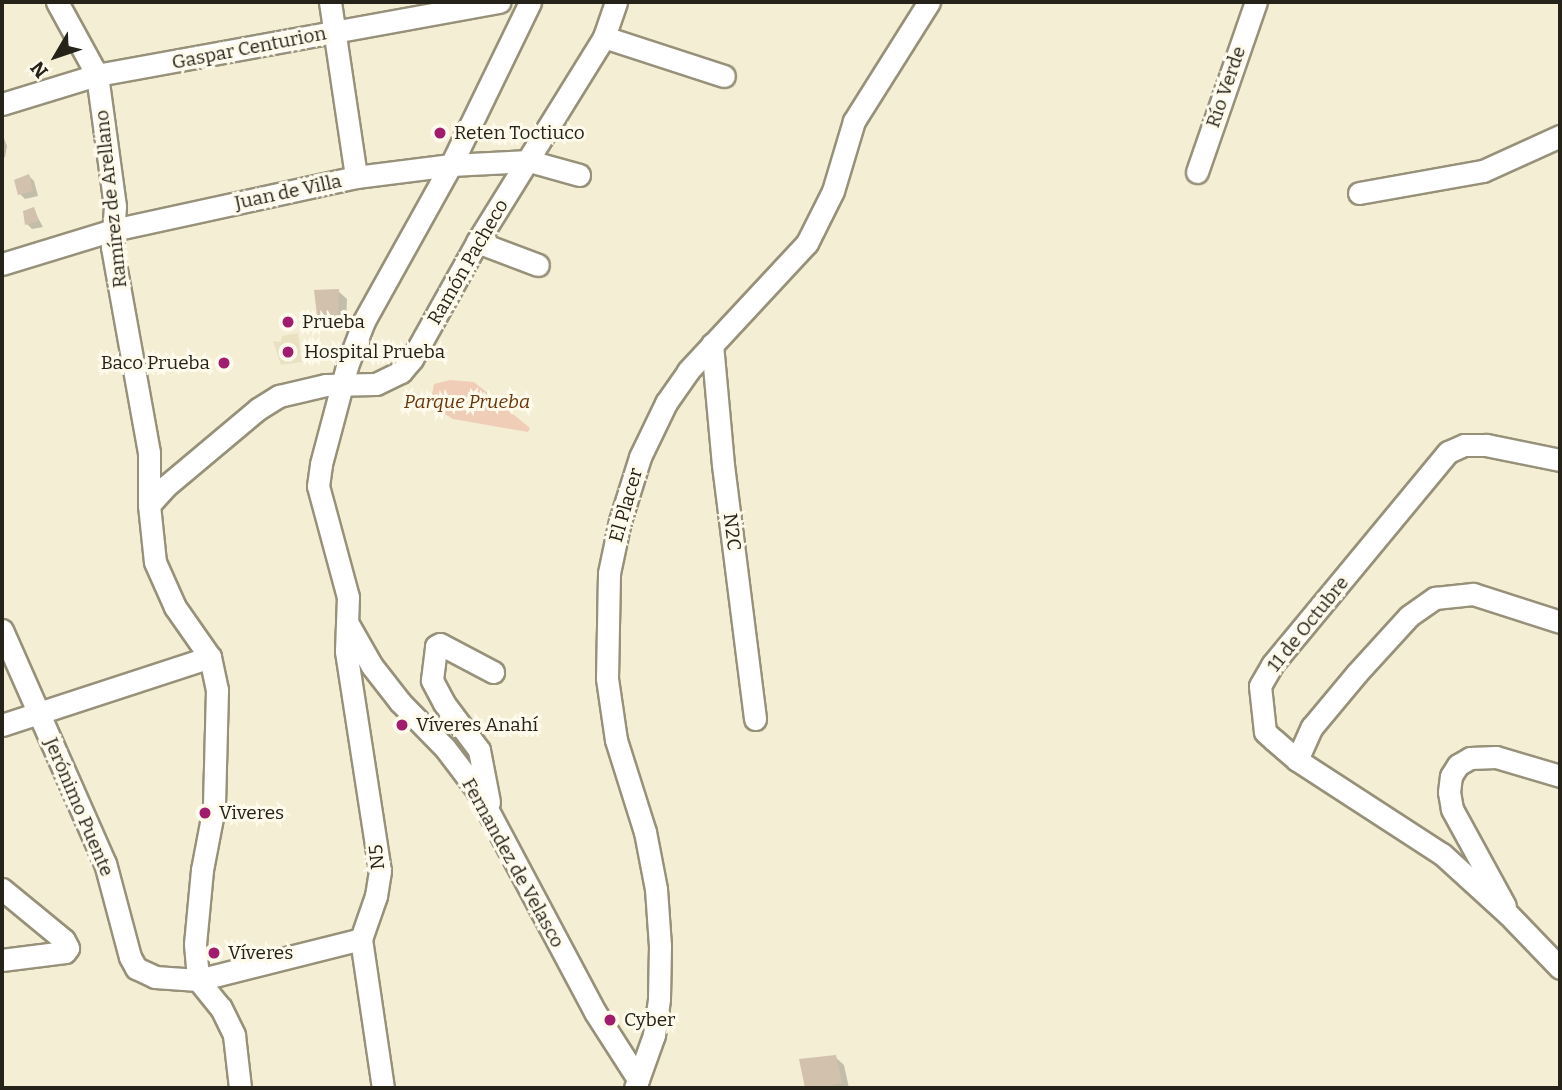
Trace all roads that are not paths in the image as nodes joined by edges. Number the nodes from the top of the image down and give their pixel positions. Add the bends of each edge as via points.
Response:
1 (57, 2) edge
2 (330, 2) edge
3 (499, 2) edge
4 (530, 2) edge
5 (616, 2) edge
6 (929, 2) edge
7 (1255, 2) edge
8 (334, 32) junction
9 (604, 37) junction
10 (97, 75) junction
11 (723, 76) dead end
12 (2, 104) edge
13 (1560, 136) edge
14 (529, 161) junction
15 (451, 165) junction
16 (1197, 172) dead end
17 (579, 175) dead end
18 (356, 177) junction
19 (1359, 193) dead end
20 (113, 230) junction
21 (477, 242) junction
22 (2, 264) edge
23 (538, 265) dead end
24 (712, 344) junction
25 (342, 384) junction
26 (1560, 460) edge
27 (149, 505) junction
28 (1560, 622) edge
29 (348, 624) junction
30 (2, 630) edge
31 (210, 657) junction
32 (493, 673) dead end
33 (39, 713) junction
34 (755, 719) dead end
35 (2, 725) edge
36 (1297, 760) junction
37 (1560, 776) edge
38 (491, 818) junction
39 (2, 889) edge
40 (1508, 914) junction
41 (361, 939) junction
42 (2, 960) edge
43 (1560, 968) edge
44 (198, 980) junction
45 (636, 1084) edge
46 (240, 1088) edge
47 (383, 1088) edge

1 - 10 street, Ramírez de Arellano
2 - 8 street
3 - 8 street, Gaspar Centurion
4 - 15 street, N5
5 - 9 street, Ramón Pacheco
6 - 24 street, El Placer via 854,121 833,191 807,243
7 - 16 street, Río Verde
8 - 10 street, Gaspar Centurion
8 - 18 street
9 - 11 street
9 - 14 street, Ramón Pacheco
10 - 12 street, Gaspar Centurion
10 - 20 street, Ramírez de Arellano via 115,206
13 - 19 street via 1483,171
14 - 15 street, Juan de Villa
14 - 17 street, Juan de Villa
14 - 21 street, Ramón Pacheco
15 - 18 street, Juan de Villa
15 - 25 street, N5 via 364,321
18 - 20 street, Juan de Villa
20 - 22 street, Juan de Villa
20 - 27 street, Ramírez de Arellano via 112,247 149,452
21 - 23 street
21 - 25 street, Ramón Pacheco via 401,372 376,384
24 - 34 street, N2C
24 - 45 street, El Placer via 666,403 640,457 609,573 607,678 616,740 645,832 660,946 654,1035
25 - 27 street, Ramón Pacheco via 297,389 258,409
25 - 29 street, N5 via 318,486 341,564
26 - 36 street, 11 de Octubre via 1486,446 1464,445 1448,452 1272,665 1260,687 1265,732
27 - 31 street, Ramírez de Arellano via 155,562 175,607
28 - 36 street via 1473,594 1435,598 1409,616 1357,673 1312,727
29 - 38 street, Fernandez de Velasco via 372,666 445,748 477,790
29 - 41 street, N5 via 346,651 380,872
30 - 33 street, Jerónimo Puente
31 - 33 street
31 - 44 street, Ramírez de Arellano via 217,690 214,807 197,913
32 - 38 street via 440,644 436,646 432,680 447,709 479,750
33 - 35 street
33 - 44 street, Jerónimo Puente via 105,863 136,968 155,977
36 - 40 street, 11 de Octubre via 1442,854
37 - 40 street via 1496,757 1470,758 1451,776 1452,809
38 - 45 street, Fernandez de Velasco
39 - 42 street via 68,948
40 - 43 street, 11 de Octubre
41 - 44 street
41 - 47 street, N5
44 - 46 street via 221,1008 234,1035

